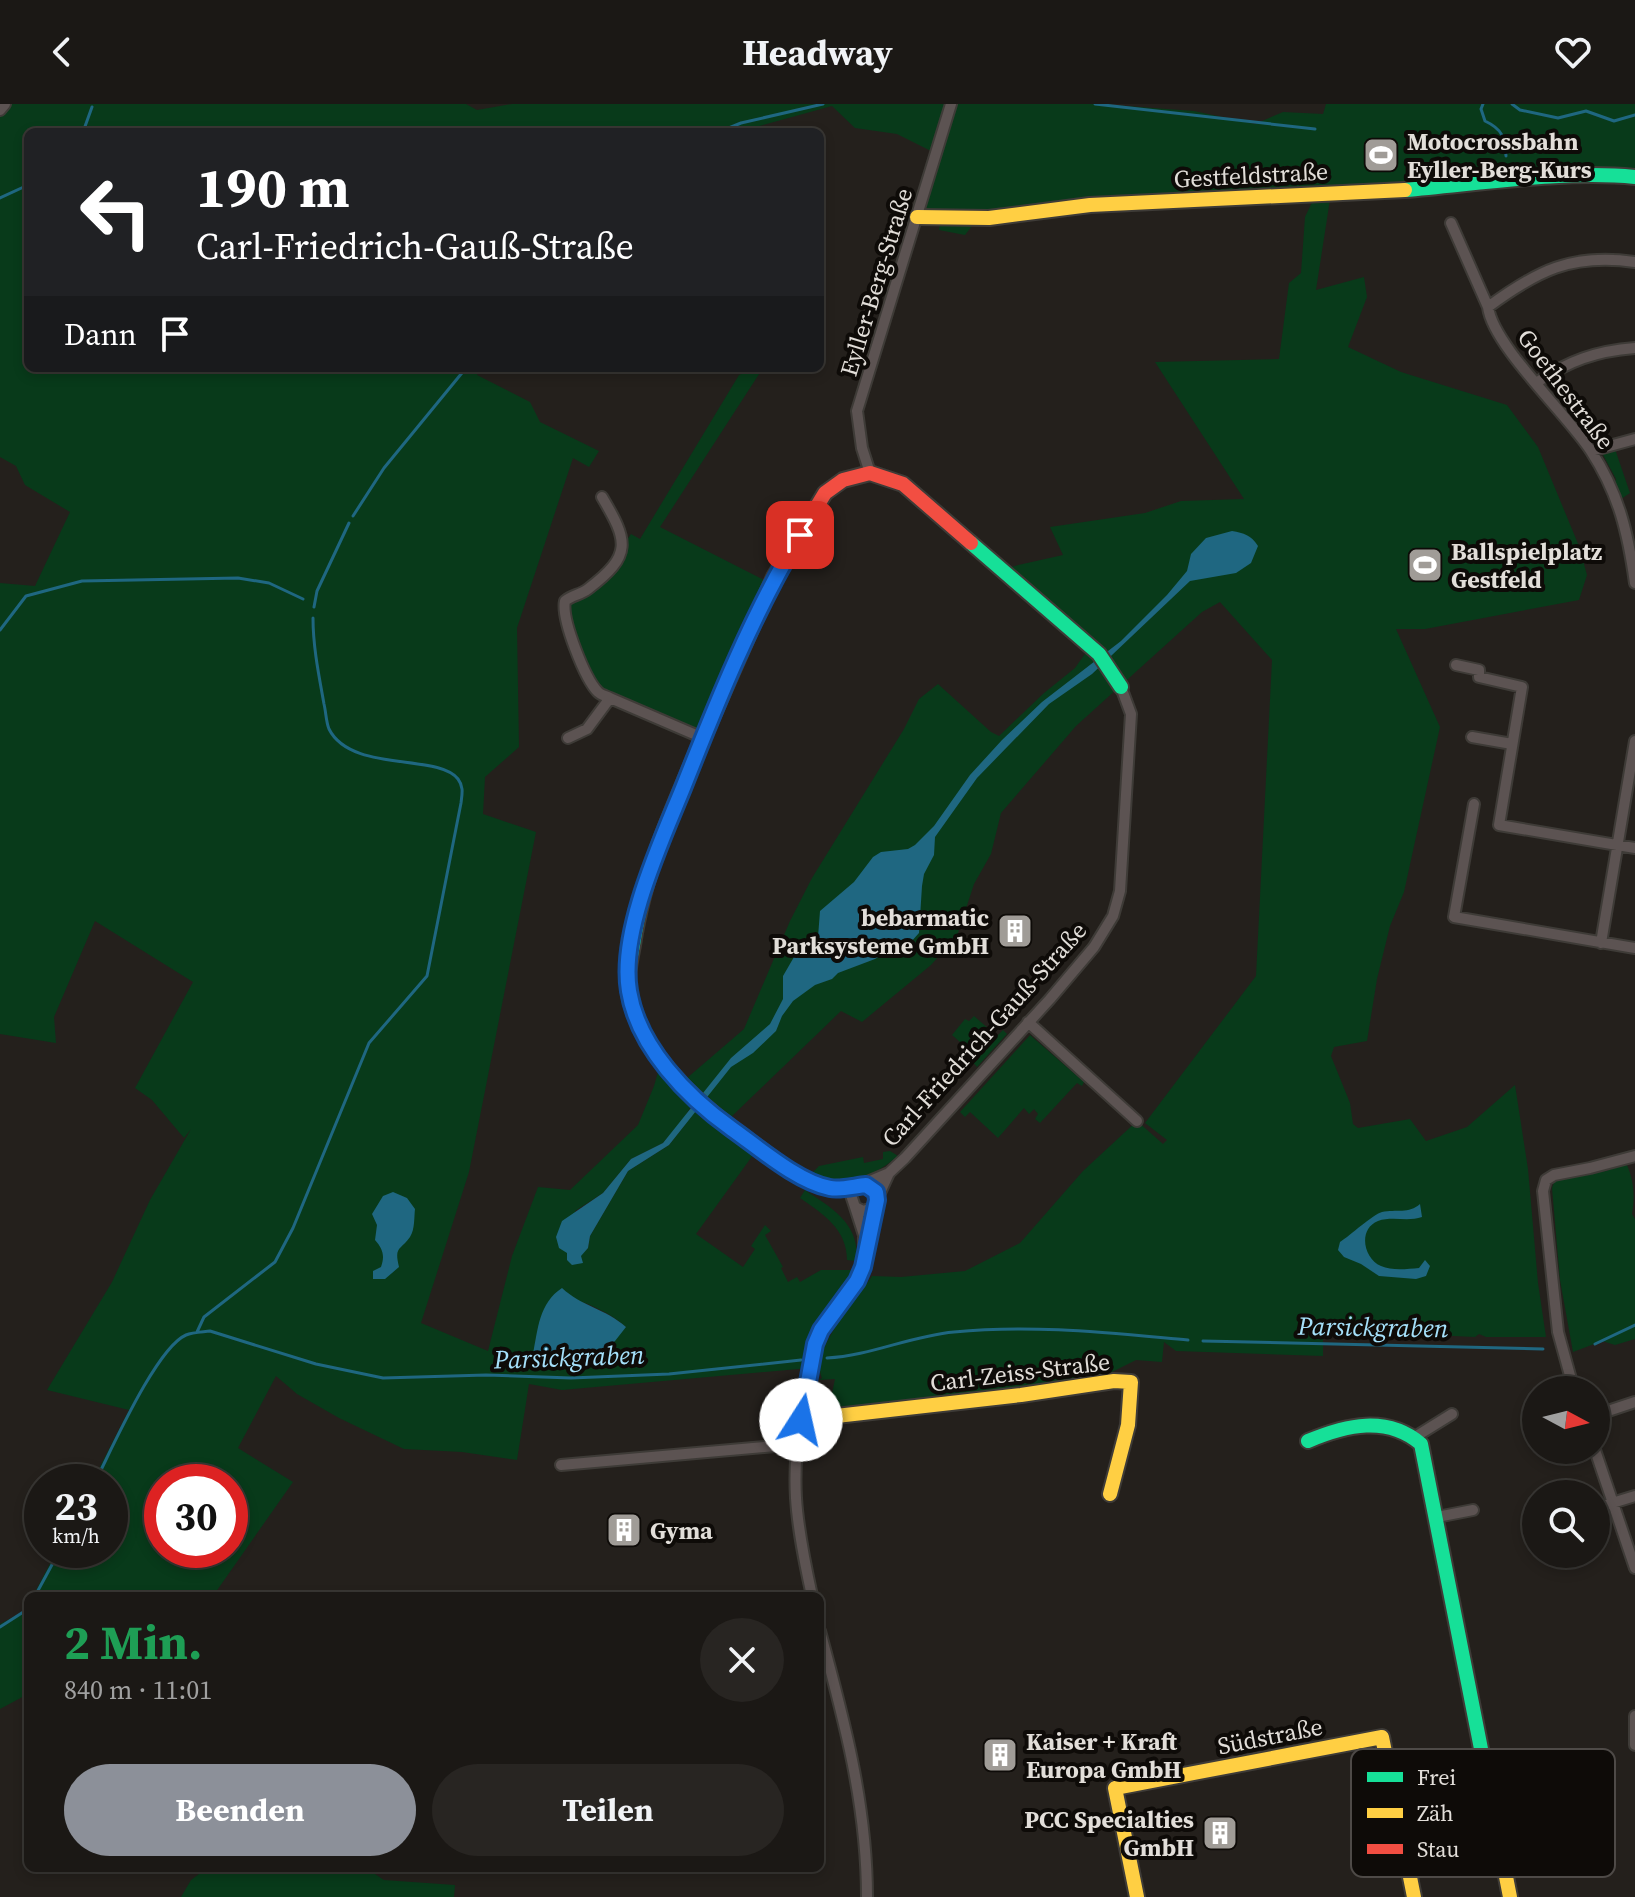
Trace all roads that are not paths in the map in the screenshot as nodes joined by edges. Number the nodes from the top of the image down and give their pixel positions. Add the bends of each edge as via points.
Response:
1 (5, 104) edge
2 (951, 104) edge
3 (0, 110) edge
4 (1635, 177) edge
5 (917, 217) junction
6 (1451, 223) dead end
7 (1635, 262) edge
8 (1488, 307) junction
9 (1635, 348) edge
10 (1536, 383) junction
11 (1635, 439) edge
12 (1591, 451) junction
13 (870, 473) junction
14 (602, 497) dead end
15 (1631, 528) edge
16 (1635, 583) edge
17 (1456, 665) dead end
18 (1121, 687) joint
19 (610, 698) junction
20 (1472, 737) dead end
21 (568, 738) dead end
22 (703, 738) junction
23 (1635, 741) edge
24 (1512, 744) junction
25 (1474, 804) dead end
26 (1616, 845) junction
27 (1635, 848) edge
28 (1601, 943) junction
29 (1635, 948) edge
30 (1028, 1022) junction
31 (1137, 1121) dead end
32 (1635, 1156) edge
33 (889, 1173) junction
34 (862, 1186) junction
35 (832, 1188) junction
36 (877, 1202) junction
37 (854, 1206) junction
38 (864, 1260) junction
39 (1570, 1376) edge
40 (1635, 1402) edge
41 (1610, 1410) edge
42 (1452, 1414) dead end
43 (801, 1420) junction
44 (1415, 1437) junction
45 (1308, 1441) dead end
46 (797, 1444) junction
47 (1599, 1464) edge
48 (561, 1465) dead end
49 (1110, 1494) dead end
50 (1635, 1496) edge
51 (1612, 1503) junction
52 (1473, 1510) dead end
53 (1437, 1517) junction
54 (1635, 1568) edge
55 (811, 1592) edge
56 (824, 1646) edge
57 (1635, 1718) edge
58 (1635, 1745) edge
59 (1384, 1749) edge
60 (1482, 1749) edge
61 (1410, 1877) edge
62 (1506, 1877) edge
63 (867, 1897) edge
64 (1137, 1897) edge
65 (1414, 1897) edge
66 (1510, 1897) edge

1 - 3 street
2 - 5 street, Eyller-Berg-Straße
4 - 5 street, Gestfeldstraße via 1090,205 989,218
5 - 13 street, Eyller-Berg-Straße via 857,411
6 - 8 street, Goethestraße
7 - 8 street via 1589,260 1554,267
8 - 10 street, Goethestraße via 1490,318
9 - 10 street via 1588,355
10 - 12 street, Goethestraße
11 - 12 street
12 - 15 street, Goethestraße
13 - 18 street, Carl-Friedrich-Gauß-Straße via 903,484 1120,676
13 - 22 street, Carl-Friedrich-Gauß-Straße via 843,480 825,493 764,596
14 - 19 street via 621,529 623,544 615,564 584,592 565,601 563,610 598,692
15 - 16 street, Goethestraße
17 - 24 street via 1479,670 1479,677 1522,687
18 - 30 street, Carl-Friedrich-Gauß-Straße via 1131,714 1117,904 1094,947
19 - 21 street via 587,729
19 - 22 street
20 - 24 street
22 - 35 street, Carl-Friedrich-Gauß-Straße via 646,878 628,976 637,1021 653,1051 726,1124 806,1180
23 - 26 street
24 - 26 street via 1499,825
25 - 28 street via 1454,917
26 - 27 street
26 - 28 street
28 - 29 street
30 - 31 street
30 - 33 street, Carl-Friedrich-Gauß-Straße
32 - 39 street via 1546,1180 1549,1269
33 - 34 street, Carl-Friedrich-Gauß-Straße
33 - 36 street, Carl-Friedrich-Gauß-Straße
34 - 35 street, Carl-Friedrich-Gauß-Straße
34 - 36 street via 874,1189
34 - 37 street via 851,1195
35 - 37 street, Carl-Friedrich-Gauß-Straße
36 - 37 street via 867,1211
36 - 38 street, Carl-Friedrich-Gauß-Straße
37 - 38 street via 864,1235
38 - 43 street, Carl-Friedrich-Gauß-Straße via 857,1281 821,1330
40 - 41 street
42 - 44 street
43 - 46 street, Carl-Friedrich-Gauß-Straße
43 - 49 street, Carl-Zeiss-Straße via 1131,1382 1125,1445
44 - 45 street via 1390,1427 1351,1426
44 - 53 street via 1425,1454
46 - 48 street
46 - 55 street, Carl-Friedrich-Gauß-Straße via 796,1501
47 - 51 street
50 - 51 street
51 - 54 street
52 - 53 street
53 - 60 street
56 - 63 street via 864,1822
57 - 58 street
59 - 64 street, Südstraße via 1382,1737 1115,1788
61 - 65 street, Südstraße
62 - 66 street

